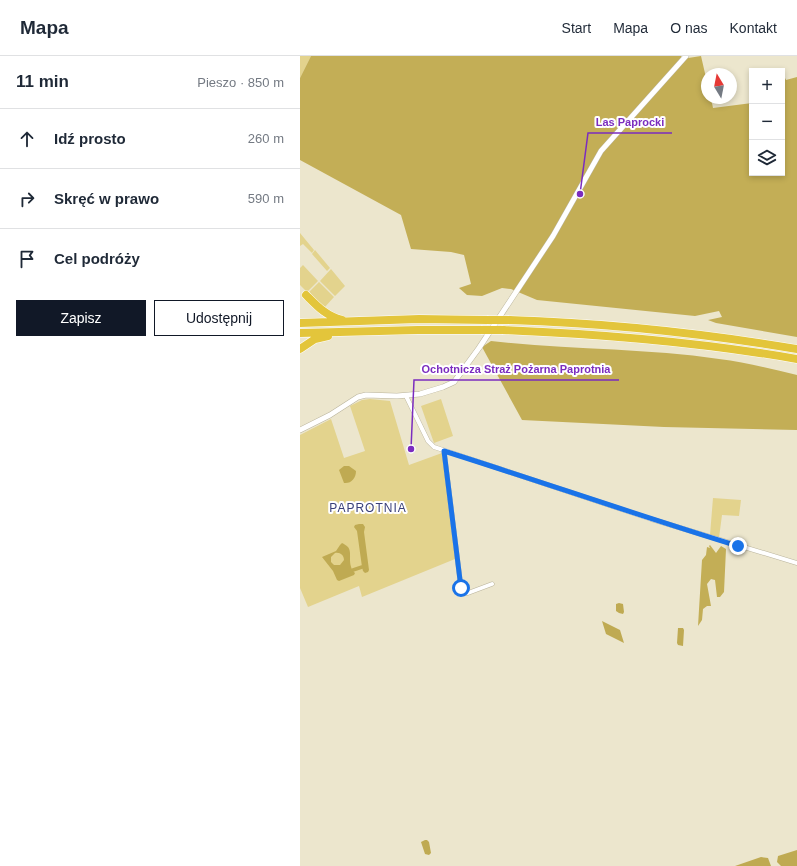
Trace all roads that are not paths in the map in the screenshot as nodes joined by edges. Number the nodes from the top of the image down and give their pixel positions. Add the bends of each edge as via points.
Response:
1 (686, 56) edge
2 (306, 295) dead end
3 (346, 322) junction
4 (300, 323) edge
5 (350, 332) junction
6 (300, 333) edge
7 (300, 348) edge
8 (797, 349) edge
9 (797, 360) edge
10 (406, 396) junction
11 (300, 430) edge
12 (444, 451) junction
13 (797, 562) edge
14 (492, 584) dead end

1 - 10 street via 601,151 553,236 456,379 451,384 430,392
2 - 3 highway via 325,313
3 - 4 highway
3 - 8 highway, bridge via 441,319 589,324 734,339
5 - 6 highway
5 - 7 highway via 322,336
5 - 9 highway, bridge via 503,330 649,338
10 - 11 street via 362,396
10 - 12 street via 428,441
12 - 13 street via 651,519
12 - 14 street via 461,588 463,593 468,593

